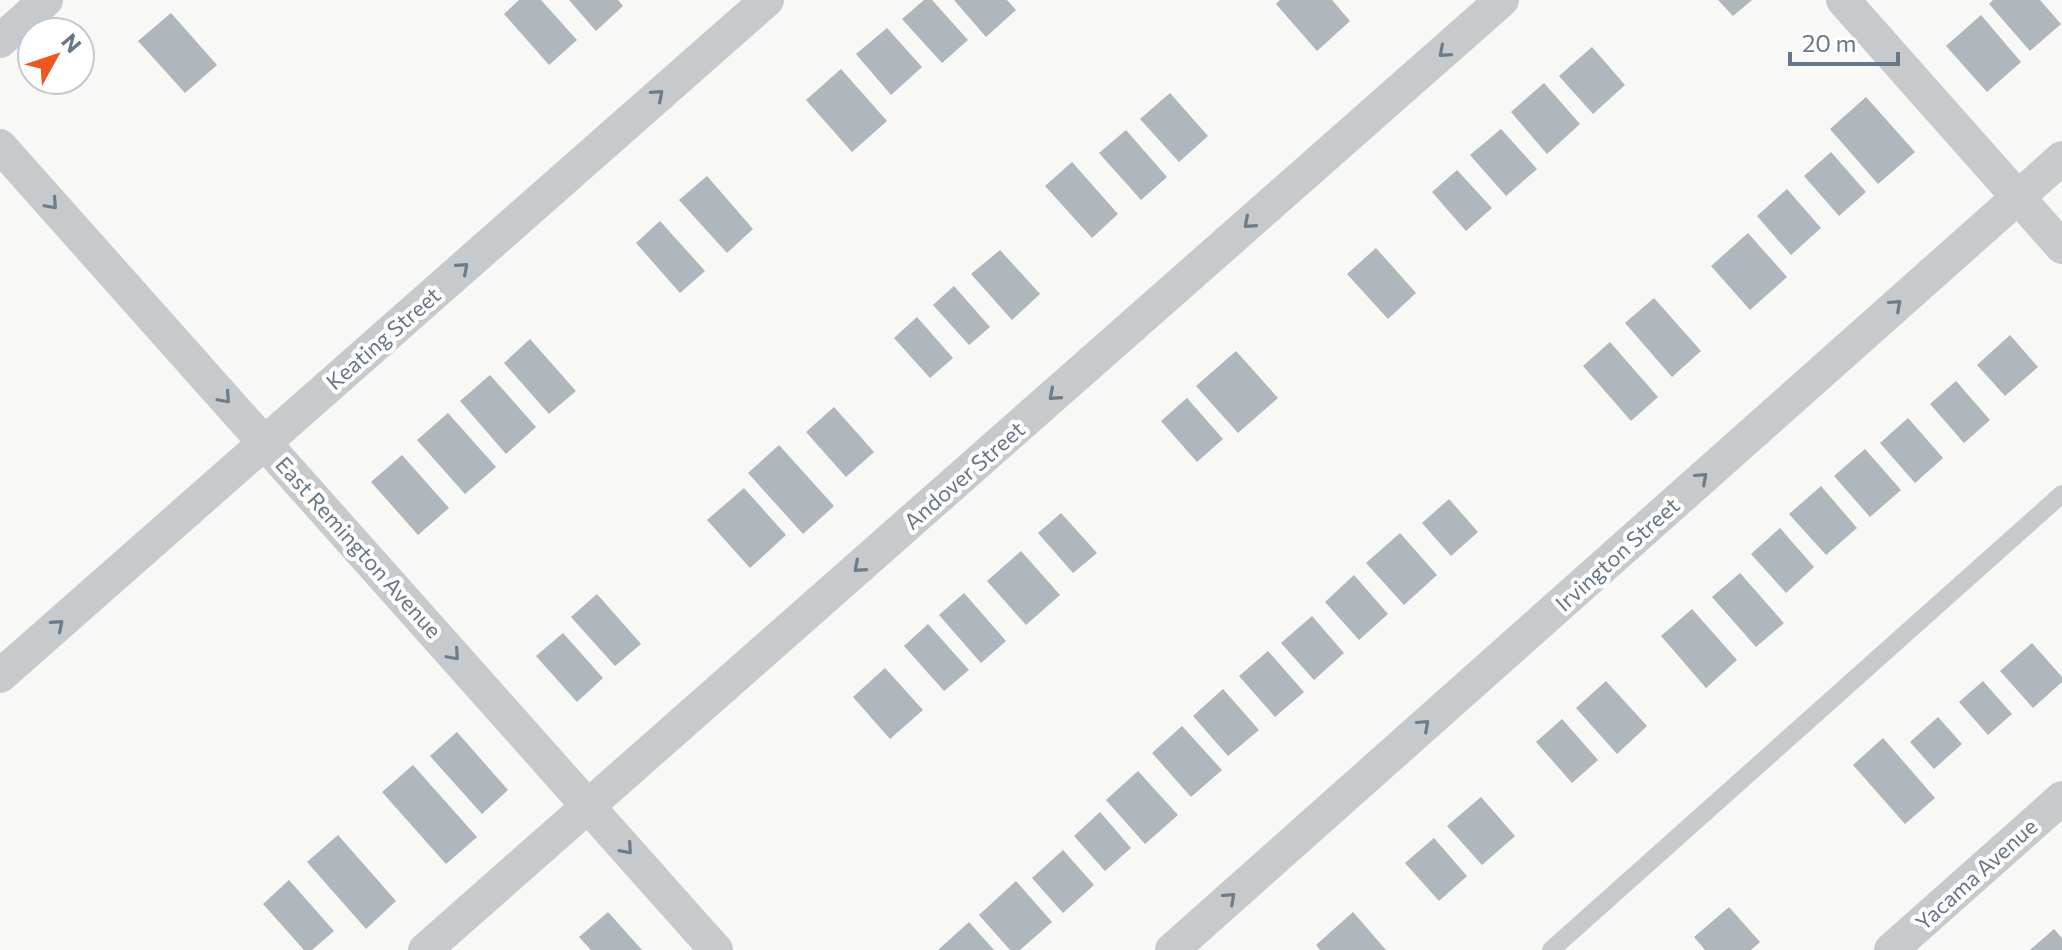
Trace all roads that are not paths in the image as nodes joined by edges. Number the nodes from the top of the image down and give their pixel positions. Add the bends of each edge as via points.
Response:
1 (46, 0) edge
2 (767, 0) edge
3 (1502, 0) edge
4 (1843, 0) edge
5 (0, 41) edge
6 (0, 146) edge
7 (2062, 158) edge
8 (2018, 197) junction
9 (2062, 247) edge
10 (265, 442) junction
11 (2062, 494) edge
12 (0, 676) edge
13 (2062, 798) edge
14 (588, 806) junction
15 (425, 950) edge
16 (716, 950) edge
17 (1172, 950) edge
18 (1551, 950) edge
19 (1891, 950) edge

1 - 5 street
10 -> 2 street, Keating Street
3 -> 14 street, Andover Street
4 - 8 street
6 -> 10 street, East Remington Avenue
7 - 8 street, Irvington Street
8 - 9 street
17 -> 8 street, Irvington Street
12 -> 10 street, Keating Street
10 -> 14 street, East Remington Avenue
11 - 18 lane
13 - 19 street, Yacama Avenue
14 - 15 street, Andover Street
14 -> 16 street, East Remington Avenue

